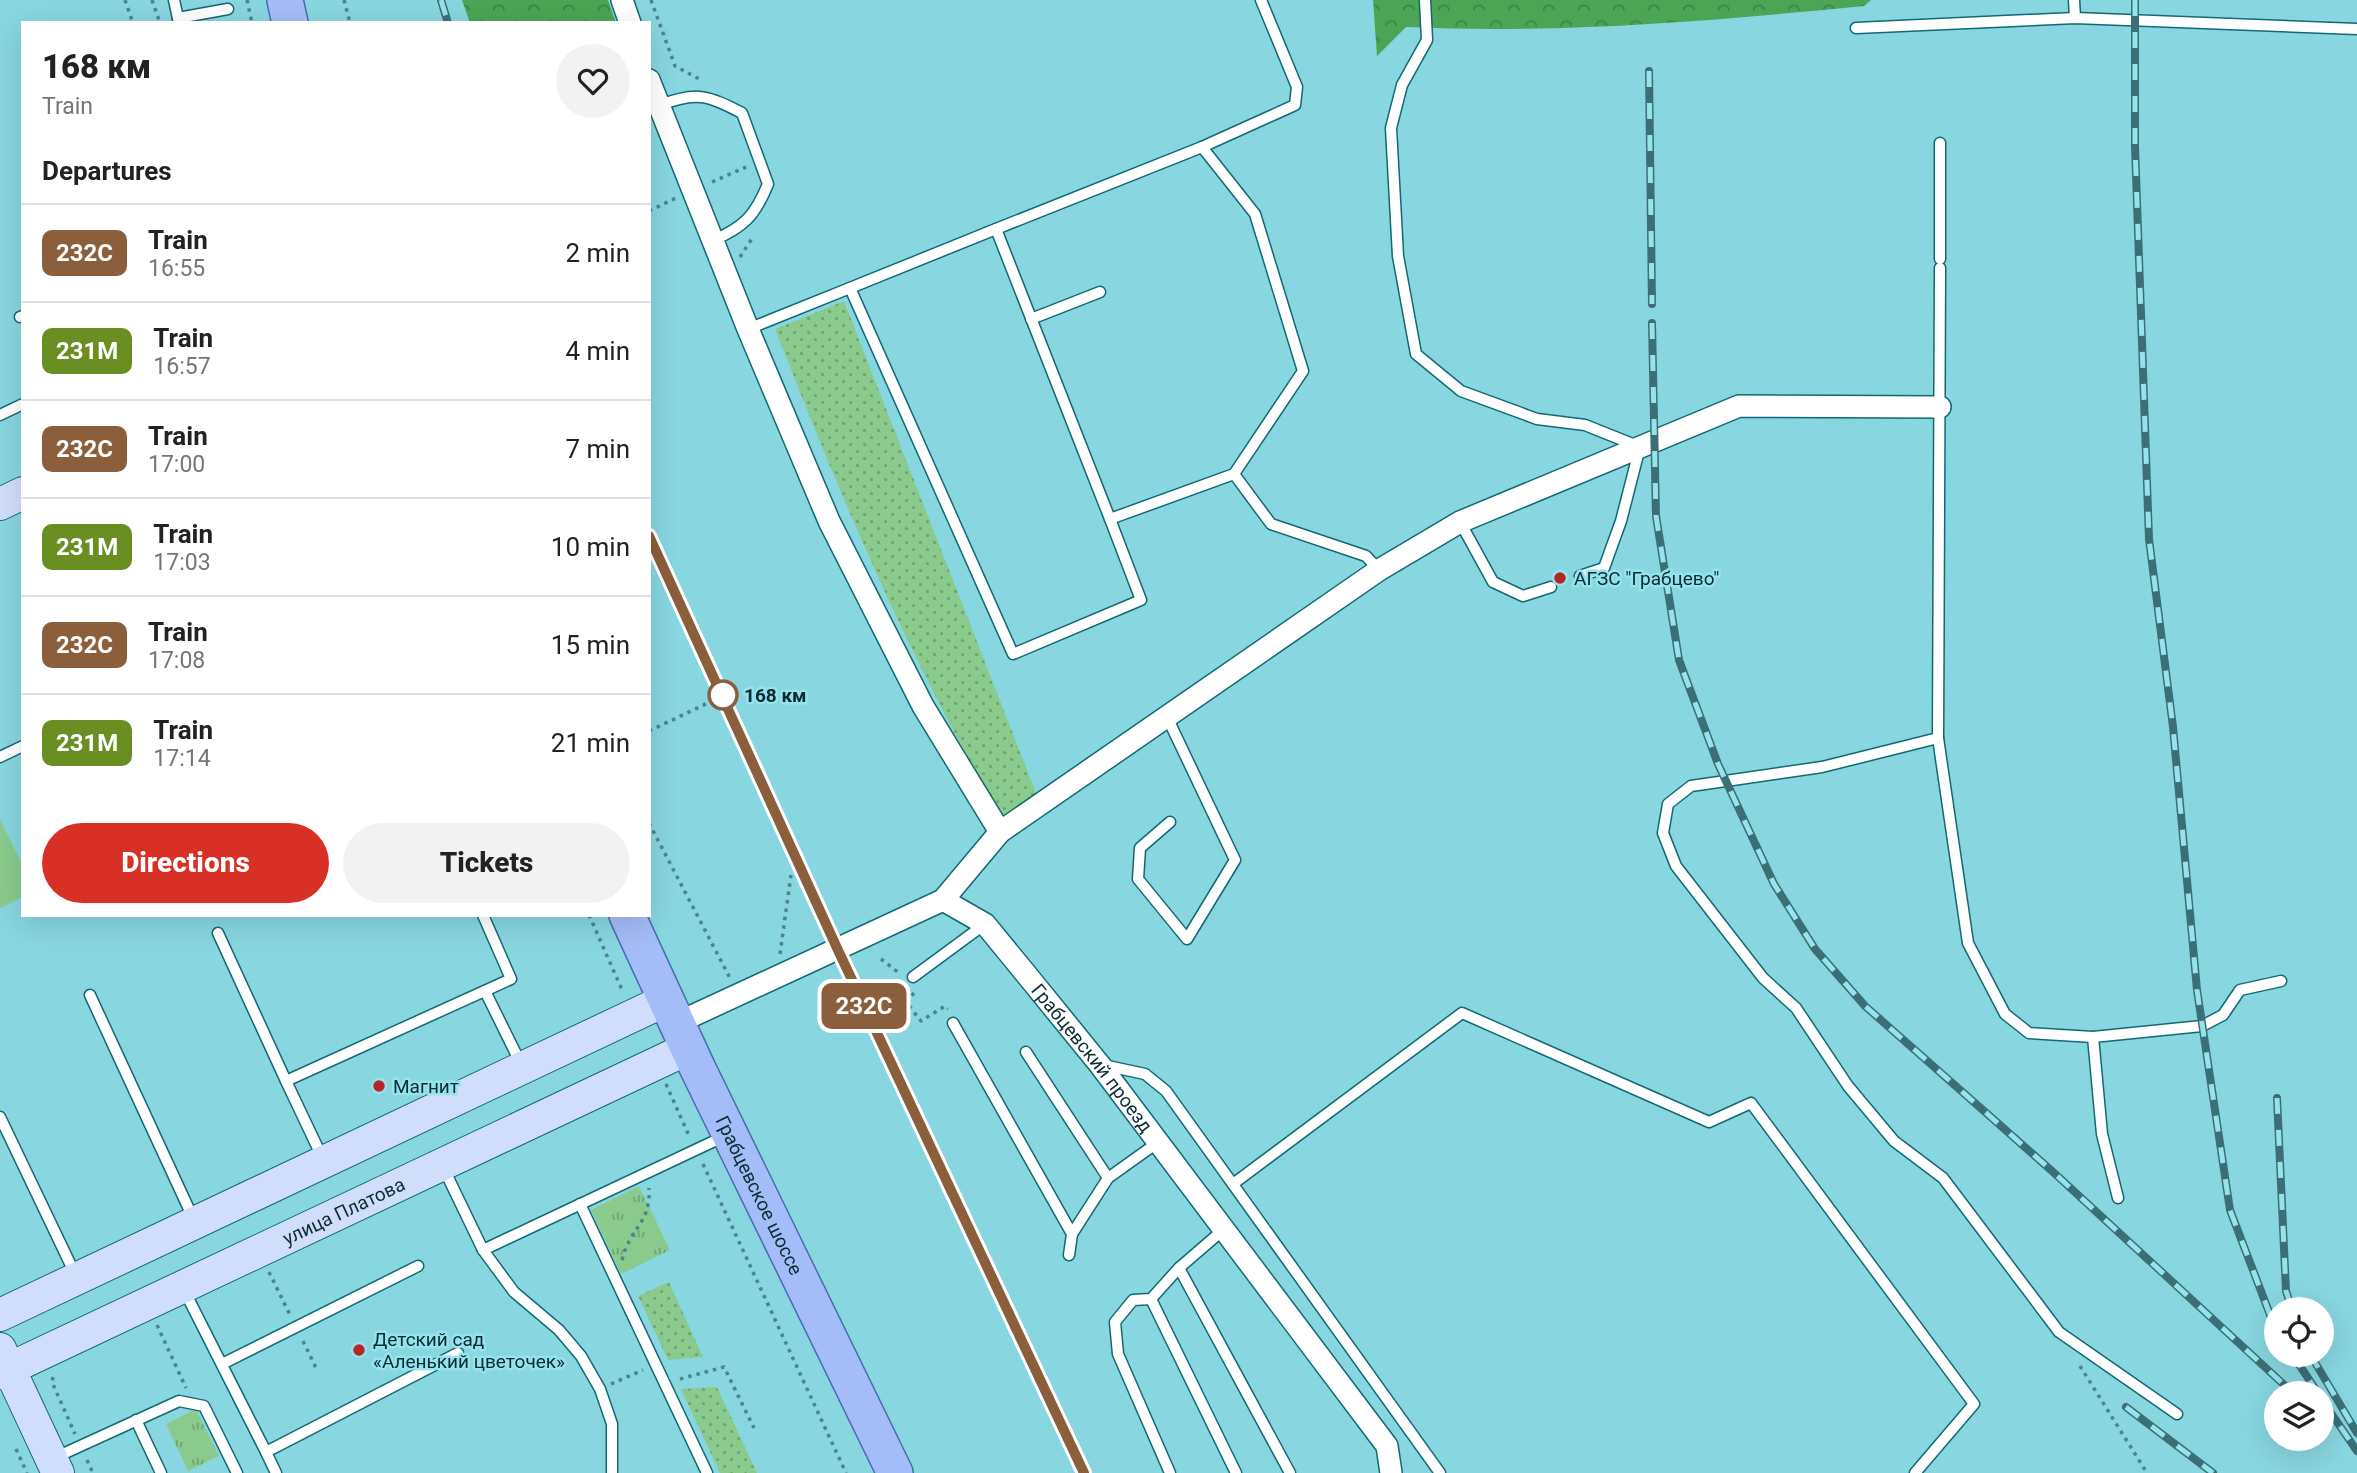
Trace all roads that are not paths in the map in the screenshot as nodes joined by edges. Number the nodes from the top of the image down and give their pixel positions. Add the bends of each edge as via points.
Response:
1 (174, 0) edge
2 (285, 0) edge
3 (622, 0) edge
4 (1261, 0) edge
5 (1425, 0) edge
6 (2074, 0) edge
7 (228, 9) dead end
8 (2075, 18) junction
9 (179, 20) edge
10 (289, 21) edge
11 (629, 21) edge
12 (1856, 28) dead end
13 (2357, 29) edge
14 (651, 86) edge
15 (658, 106) junction
16 (1940, 143) dead end
17 (1202, 147) junction
18 (996, 229) junction
19 (712, 241) junction
20 (850, 288) junction
21 (1100, 292) dead end
22 (1031, 319) junction
23 (748, 329) junction
24 (21, 405) edge
25 (1940, 407) junction
26 (0, 415) edge
27 (1640, 447) junction
28 (1234, 474) junction
29 (21, 494) edge
30 (0, 504) edge
31 (1110, 519) junction
32 (1461, 522) junction
33 (1378, 570) junction
34 (1580, 576) dead end
35 (1551, 587) dead end
36 (1167, 717) junction
37 (1938, 738) junction
38 (21, 747) edge
39 (0, 757) edge
40 (1170, 822) dead end
41 (1000, 832) junction
42 (943, 900) junction
43 (484, 917) edge
44 (628, 917) edge
45 (985, 925) junction
46 (218, 933) dead end
47 (913, 977) dead end
48 (2281, 981) dead end
49 (485, 991) junction
50 (90, 995) dead end
51 (953, 1019) road end
52 (682, 1035) junction
53 (2093, 1037) junction
54 (1026, 1052) dead end
55 (1100, 1065) junction
56 (523, 1068) junction
57 (286, 1081) junction
58 (0, 1117) edge
59 (730, 1134) junction
60 (1157, 1143) junction
61 (324, 1161) junction
62 (442, 1165) junction
63 (1108, 1178) junction
64 (1233, 1184) junction
65 (2118, 1198) dead end
66 (580, 1204) junction
67 (195, 1222) junction
68 (1223, 1230) junction
69 (1072, 1234) junction
70 (484, 1250) junction
71 (1069, 1255) dead end
72 (418, 1266) dead end
73 (1179, 1268) junction
74 (77, 1278) junction
75 (182, 1287) junction
76 (1151, 1299) junction
77 (0, 1315) edge
78 (458, 1353) dead end
79 (3, 1364) edge
80 (222, 1364) junction
81 (2177, 1414) dead end
82 (136, 1420) junction
83 (266, 1452) junction
84 (55, 1466) edge
85 (161, 1473) edge
86 (237, 1473) edge
87 (276, 1473) edge
88 (612, 1473) edge
89 (707, 1473) edge
90 (895, 1473) edge
91 (1170, 1473) edge
92 (1236, 1473) edge
93 (1290, 1473) edge
94 (1391, 1473) edge
95 (1440, 1473) edge
96 (1915, 1473) edge

1 - 9 lane
2 - 10 main road
3 - 11 street
4 - 17 lane via 1297,87 1295,105
5 - 27 lane via 1427,40 1402,85 1391,128 1398,256 1416,354 1461,391 1537,419 1585,425
6 - 8 lane
7 - 9 lane
8 - 12 lane
8 - 13 lane
14 - 15 street
15 - 19 street
15 - 19 lane via 684,96 709,96 742,113 768,184 759,206 739,229
16 - 25 lane
17 - 18 lane
17 - 28 lane via 1255,214 1303,371
18 - 20 lane
18 - 22 lane
19 - 23 street
20 - 23 lane
20 - 31 lane via 1013,654 1141,600
21 - 22 lane
22 - 31 lane
23 - 41 street via 841,546 923,706
24 - 26 lane
25 - 27 street via 1740,406
25 - 37 lane
27 - 32 street
27 - 34 lane via 1604,568
28 - 31 lane
28 - 33 lane via 1272,524 1366,556
29 - 30 street
32 - 33 street
32 - 35 lane via 1493,582 1523,596
33 - 36 street
36 - 40 lane via 1235,860 1187,939 1139,879 1140,848
36 - 41 street
37 - 53 lane via 1968,943 2005,1014 2029,1033
37 - 81 lane via 1822,766 1690,786 1668,804 1663,833 1676,866 1763,978 1796,1008 1848,1086 1894,1141 1943,1178 2059,1332
38 - 39 lane
41 - 42 street
42 - 45 street, Грабцевский проезд
42 - 52 street
43 - 49 lane via 511,979
44 - 52 main road, Грабцевское шоссе
45 - 47 lane
45 - 55 street, Грабцевский проезд
46 - 57 lane
48 - 53 lane via 2240,990 2223,1015 2202,1026
49 - 56 lane
49 - 57 lane
50 - 67 lane
51 - 69 lane
52 - 56 street
52 - 59 main road, Грабцевское шоссе
52 - 62 street, улица Платова via 653,1065
53 - 65 lane via 2102,1134
54 - 63 lane
55 - 60 street, Грабцевский проезд
55 - 64 lane via 1146,1074 1166,1091
56 - 61 street
57 - 61 lane
58 - 74 lane
59 - 66 lane
59 - 90 main road, Грабцевское шоссе
60 - 63 lane
60 - 68 street, Грабцевский проезд
61 - 67 street
62 - 70 lane
62 - 75 street, улица Платова
63 - 69 lane
64 - 95 lane
64 - 96 lane via 1462,1013 1709,1122 1751,1103 1974,1404
66 - 70 lane
66 - 89 lane
67 - 74 street
68 - 73 lane
68 - 94 street, Грабцевский проезд via 1387,1446
69 - 71 lane
70 - 88 lane via 514,1292 559,1330 581,1356 600,1389 612,1424
72 - 80 lane
73 - 76 lane
73 - 93 lane
74 - 77 street
75 - 79 street, улица Платова
75 - 80 lane
76 - 91 lane via 1133,1300 1115,1322 1118,1354
76 - 92 lane
78 - 83 lane
79 - 84 street
80 - 83 lane
82 - 84 lane
82 - 85 lane
82 - 86 lane via 179,1401 204,1406
83 - 87 lane

